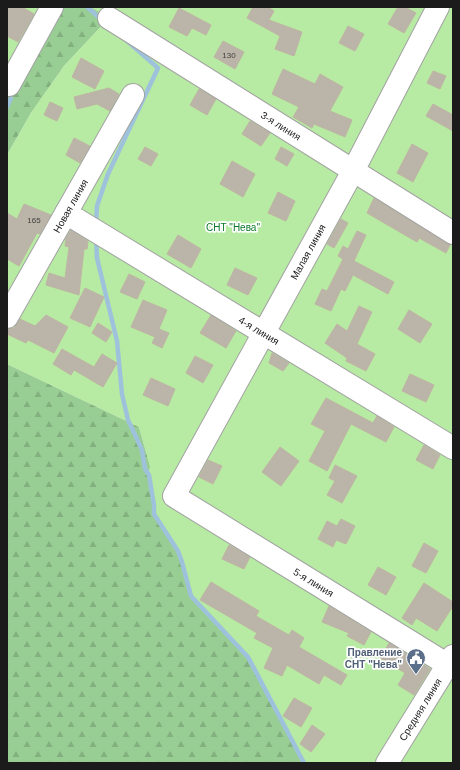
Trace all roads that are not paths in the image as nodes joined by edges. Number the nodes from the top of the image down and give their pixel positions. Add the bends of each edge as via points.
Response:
1 (52, 7) edge
2 (438, 7) edge
3 (109, 18) dead end
4 (9, 86) edge
5 (133, 95) dead end
6 (353, 171) junction
7 (66, 212) junction
8 (453, 233) edge
9 (7, 317) edge
10 (263, 332) junction
11 (453, 448) edge
12 (174, 496) joint
13 (451, 663) edge
14 (387, 763) edge

1 - 4 street
2 - 6 street, Малая линия
3 - 6 street, 3-я линия
5 - 7 street, Новая линия
6 - 8 street, 3-я линия
6 - 10 street, Малая линия
7 - 9 street, Новая линия
7 - 10 street, 4-я линия
10 - 11 street, 4-я линия
10 - 12 street, Малая линия
12 - 13 street, 5-я линия
13 - 14 street, Средняя линия

